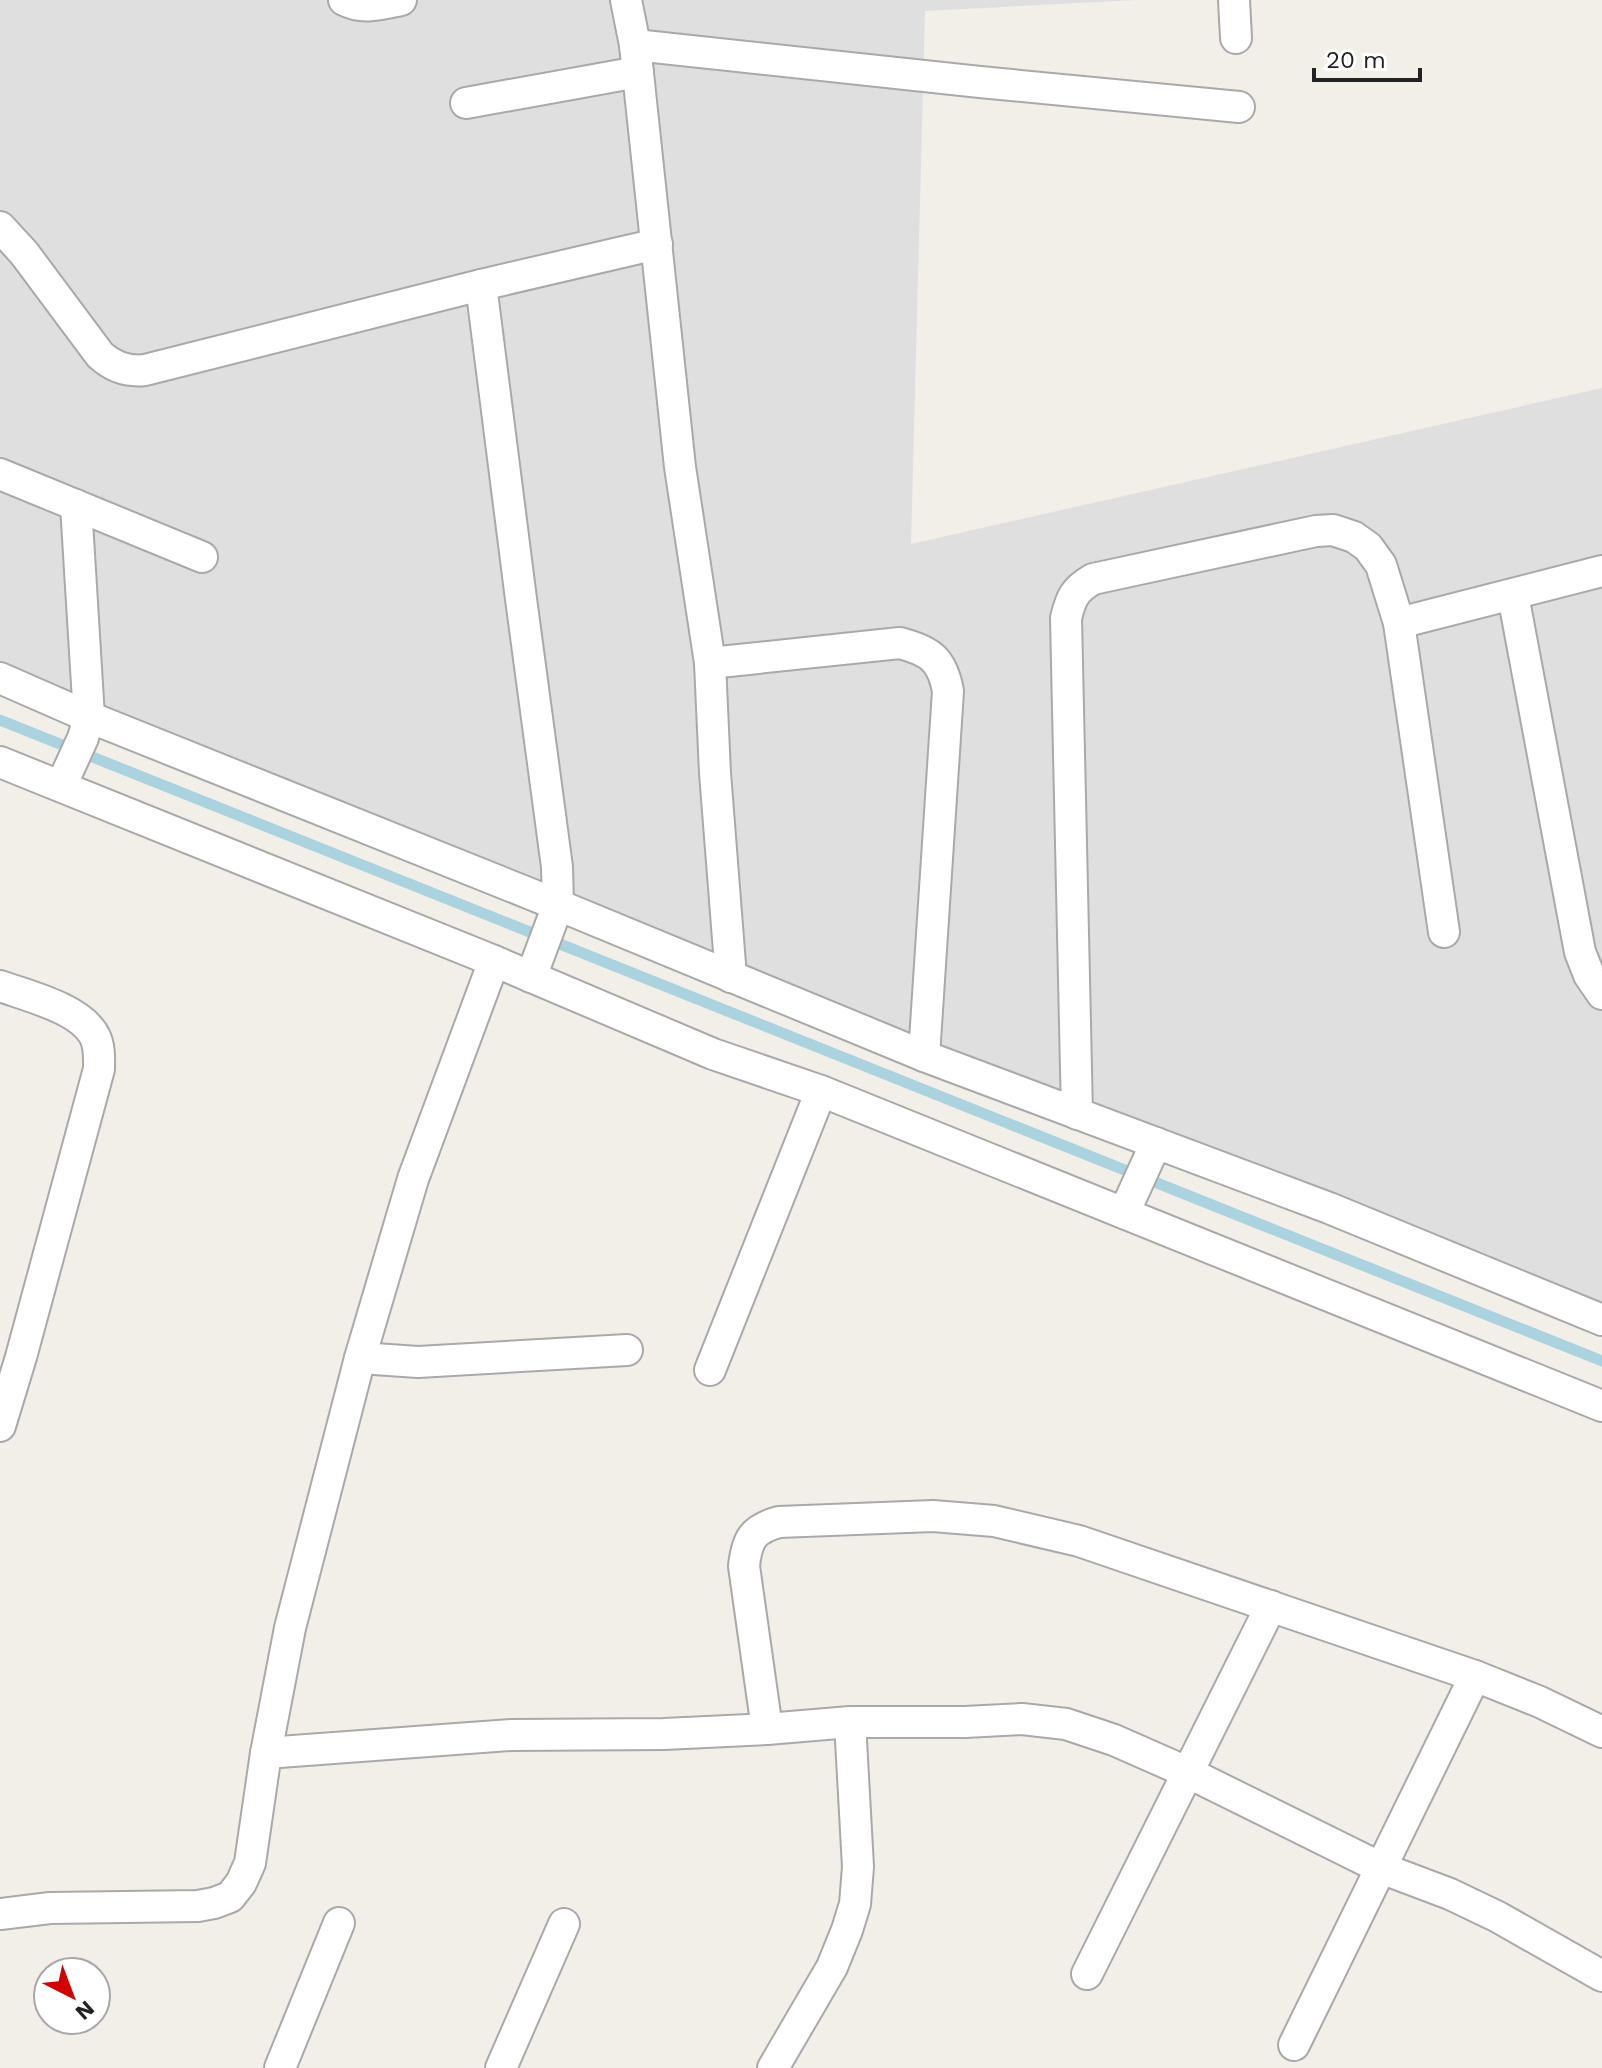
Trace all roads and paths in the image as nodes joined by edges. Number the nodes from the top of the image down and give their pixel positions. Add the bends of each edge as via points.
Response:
1 (344, 0) edge
2 (401, 0) edge
3 (626, 0) edge
4 (1234, 0) edge
5 (1236, 38) dead end
6 (636, 59) junction
7 (466, 103) dead end
8 (1239, 107) dead end
9 (0, 227) edge
10 (657, 244) junction
11 (481, 285) junction
12 (0, 474) edge
13 (76, 505) junction
14 (202, 557) dead end
15 (1602, 571) edge
16 (1513, 595) junction
17 (1399, 623) junction
18 (710, 663) junction
19 (0, 678) edge
20 (77, 750) junction
21 (0, 762) edge
22 (1444, 932) dead end
23 (545, 939) junction
24 (494, 961) junction
25 (731, 977) junction
26 (0, 986) edge
27 (1602, 994) edge
28 (924, 1056) junction
29 (821, 1091) junction
30 (1077, 1114) junction
31 (1152, 1152) junction
32 (1129, 1202) junction
33 (1602, 1320) edge
34 (627, 1350) dead end
35 (360, 1358) junction
36 (710, 1370) dead end
37 (1602, 1406) edge
38 (0, 1426) edge
39 (1271, 1606) junction
40 (1475, 1676) junction
41 (850, 1722) junction
42 (767, 1729) junction
43 (1602, 1732) edge
44 (266, 1753) junction
45 (1189, 1773) junction
46 (1381, 1868) junction
47 (0, 1914) edge
48 (339, 1923) dead end
49 (564, 1924) dead end
50 (1087, 1974) dead end
51 (1602, 1976) edge
52 (1294, 2045) dead end
53 (280, 2068) edge
54 (501, 2068) edge
55 (773, 2068) edge

1 - 2 street via 364,6
3 - 6 street
4 - 5 street
6 - 7 street
6 - 8 street
6 - 10 street
9 - 11 street via 100,355 132,371
10 - 11 street
10 - 18 street via 680,467
11 - 23 street via 557,867
12 - 13 street
13 - 14 street
13 - 20 street
15 - 16 street
16 - 17 street
16 - 27 street via 1580,952
17 - 22 street
17 - 30 street via 1381,565 1368,547 1333,530 1093,579 1079,587 1066,618
18 - 25 street
18 - 28 street via 900,643 935,658 945,676
19 - 20 street
20 - 21 street
20 - 23 street
20 - 24 street
23 - 24 street
23 - 25 street
23 - 29 street via 713,1054
24 - 35 street via 413,1179
25 - 28 street
26 - 38 street via 71,1013 95,1036 99,1052 95,1085
28 - 30 street
29 - 32 street
29 - 36 street
30 - 31 street
31 - 32 street
31 - 33 street via 1329,1208
32 - 37 street
34 - 35 street via 418,1362
35 - 44 street via 290,1628
39 - 40 street
39 - 42 street via 1079,1541 994,1521 933,1516 779,1522 752,1536 744,1566
39 - 45 street
40 - 43 street
40 - 46 street
41 - 42 street
41 - 45 street via 1022,1719 1066,1724
41 - 55 street via 858,1867 855,1904 832,1967
42 - 44 street via 511,1735
44 - 47 street via 250,1863 230,1897 198,1906
45 - 46 street
45 - 50 street
46 - 51 street via 1498,1917
46 - 52 street
48 - 53 street
49 - 54 street

